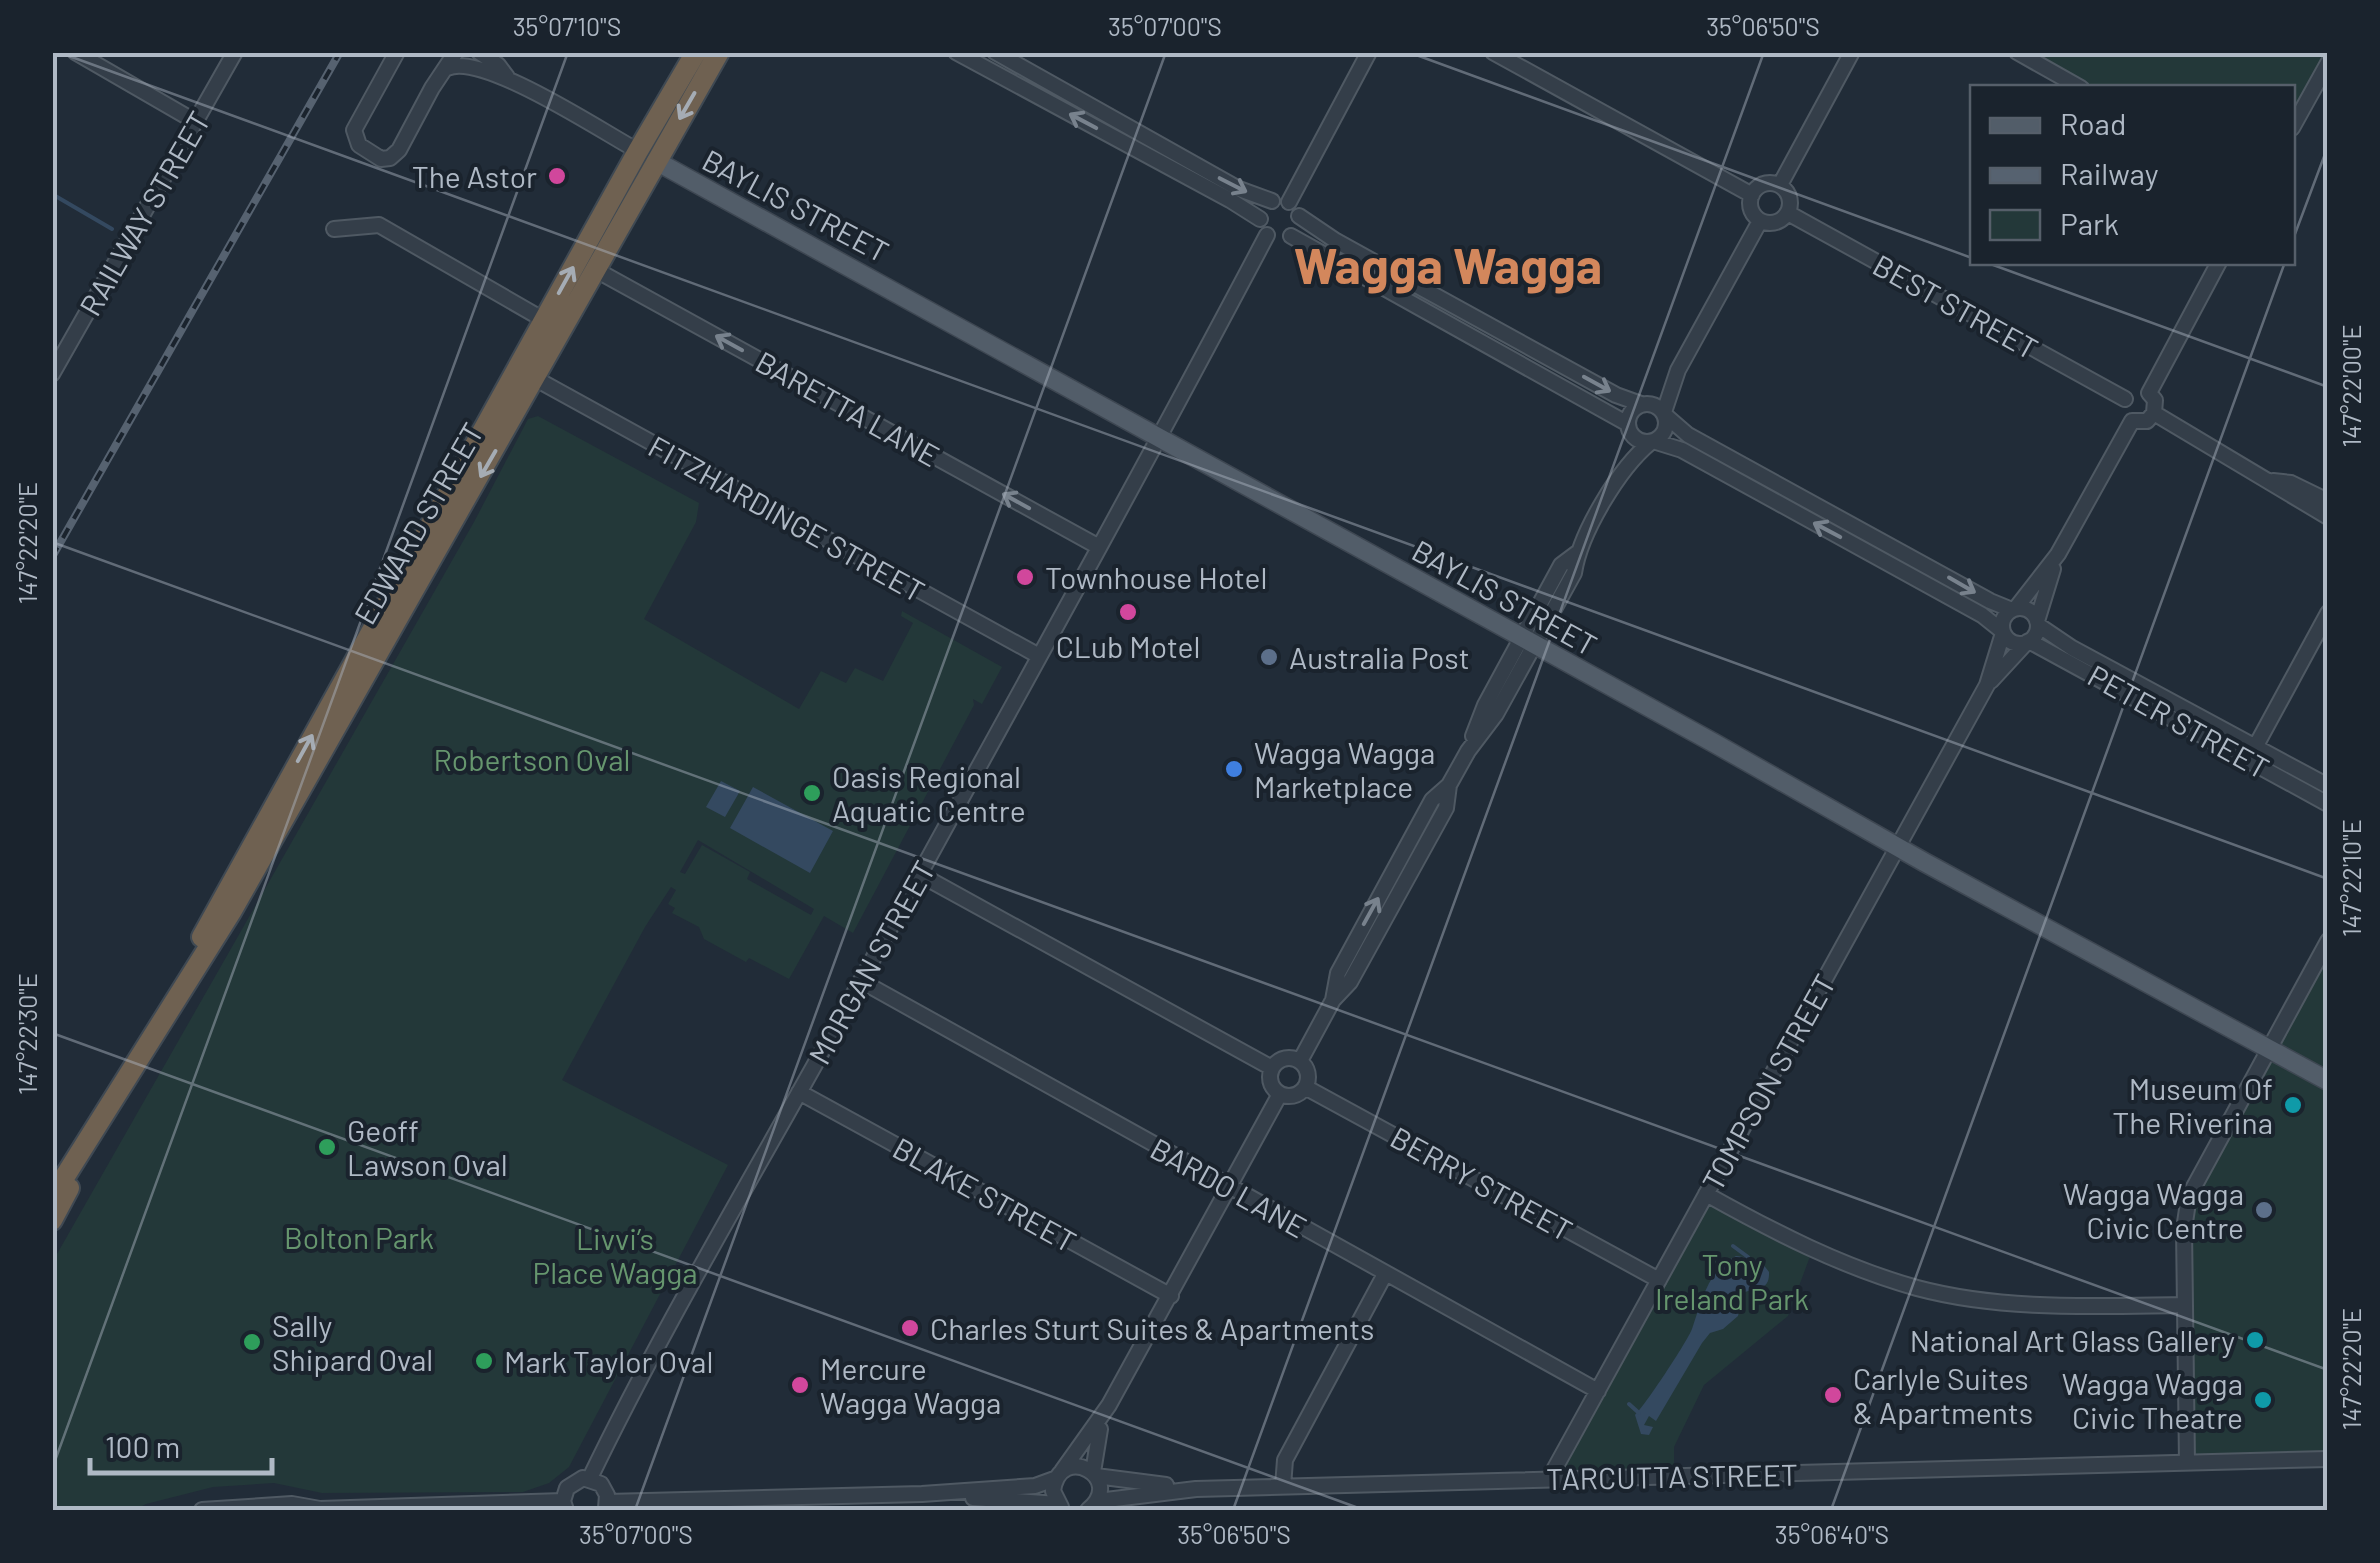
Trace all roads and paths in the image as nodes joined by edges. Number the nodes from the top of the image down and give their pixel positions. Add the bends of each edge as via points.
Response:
1 (74, 52) edge
2 (235, 52) edge
3 (398, 52) edge
4 (456, 52) edge
5 (479, 52) edge
6 (696, 52) edge
7 (718, 52) edge
8 (956, 52) edge
9 (1370, 52) edge
10 (1493, 52) edge
11 (1852, 52) edge
12 (2017, 52) edge
13 (999, 55) edge
14 (2328, 63) edge
15 (448, 68) junction
16 (992, 73) junction
17 (508, 77) junction
18 (2075, 85) edge
19 (1062, 90) junction
20 (1054, 106) junction
21 (196, 122) junction
22 (2295, 123) edge
23 (1130, 128) junction
24 (1122, 142) junction
25 (647, 156) junction
26 (1186, 168) junction
27 (1780, 185) junction
28 (1752, 195) junction
29 (1272, 201) junction
30 (1289, 202) junction
31 (1788, 213) junction
32 (1299, 216) junction
33 (1260, 219) junction
34 (1760, 221) junction
35 (334, 229) dead end
36 (1268, 235) junction
37 (1291, 236) junction
38 (2217, 265) edge
39 (596, 270) junction
40 (1380, 274) junction
41 (1434, 304) junction
42 (544, 320) junction
43 (1502, 332) junction
44 (1495, 347) junction
45 (1559, 364) junction
46 (517, 369) junction
47 (1678, 370) junction
48 (52, 374) edge
49 (1551, 378) junction
50 (536, 379) junction
51 (2148, 392) junction
52 (2125, 399) junction
53 (1643, 404) junction
54 (2154, 413) junction
55 (1664, 414) junction
56 (2132, 420) junction
57 (1628, 426) junction
58 (1160, 438) junction
59 (1652, 442) junction
60 (1751, 469) junction
61 (1621, 474) junction
62 (2272, 481) junction
63 (1743, 484) junction
64 (1804, 498) junction
65 (2328, 501) edge
66 (1797, 513) junction
67 (2328, 517) edge
68 (1868, 542) junction
69 (1100, 547) junction
70 (2058, 554) junction
71 (1921, 571) junction
72 (2014, 609) junction
73 (2328, 614) edge
74 (2038, 623) junction
75 (2003, 632) junction
76 (1528, 641) junction
77 (2028, 642) junction
78 (1038, 656) junction
79 (2118, 680) junction
80 (1987, 686) junction
81 (2252, 753) junction
82 (2328, 786) edge
83 (2328, 804) edge
84 (1898, 846) junction
85 (920, 874) junction
86 (2328, 941) edge
87 (860, 981) junction
88 (161, 1019) junction
89 (2268, 1049) junction
90 (1300, 1061) junction
91 (1272, 1068) junction
92 (129, 1071) junction
93 (2328, 1081) edge
94 (1306, 1087) junction
95 (799, 1092) junction
96 (1280, 1094) junction
97 (1230, 1188) junction
98 (1706, 1194) junction
99 (52, 1196) edge
100 (52, 1220) edge
101 (1385, 1274) junction
102 (1659, 1280) junction
103 (1170, 1296) junction
104 (2184, 1305) junction
105 (1598, 1392) junction
106 (1109, 1405) junction
107 (2328, 1459) edge
108 (2187, 1462) junction
109 (1060, 1474) junction
110 (1094, 1474) junction
111 (590, 1478) junction
112 (1550, 1479) junction
113 (1283, 1486) junction
114 (1196, 1488) junction
115 (922, 1494) junction
116 (565, 1506) edge
117 (606, 1506) edge
118 (1093, 1507) edge
119 (258, 1508) edge
120 (231, 1509) edge
121 (1063, 1509) edge
122 (202, 1510) edge
123 (319, 1510) edge

1 - 21 street
2 - 21 street, RAILWAY STREET
3 - 15 street via 354,130 359,146 381,160 399,150
4 - 15 street
5 - 17 street
6 - 25 highway, EDWARD STREET
7 -> 25 highway, EDWARD STREET
8 - 16 street
9 - 30 street
10 - 28 street
11 - 27 street
12 - 18 street
13 - 16 street
13 - 19 street
14 - 22 street
15 - 17 street via 464,64
16 - 20 street
17 - 25 street
19 - 20 street
19 - 23 street
24 -> 20 street
21 - 48 street, RAILWAY STREET
23 - 24 street
23 - 26 street
24 - 26 street
25 - 39 highway, EDWARD STREET
42 -> 25 highway, EDWARD STREET
25 - 58 main road, BAYLIS STREET
26 -> 29 street
26 - 33 street
27 - 28 street via 1766,183
27 - 31 street via 1789,194
28 - 34 street
29 - 30 street
29 - 33 street
30 - 32 street
31 - 34 street via 1778,222
31 - 52 street, BEST STREET
32 - 37 street
32 - 40 street
33 - 36 street
34 - 47 street
35 - 42 street via 379,225
36 - 37 street
36 - 58 street, MORGAN STREET
37 - 40 street
38 - 51 street
39 - 50 highway, EDWARD STREET
69 -> 39 street, BARETTA LANE
40 - 41 street
41 - 43 street
41 - 44 street
42 - 46 highway, EDWARD STREET
43 - 44 street
43 - 45 street
44 - 49 street
45 - 49 street
45 -> 53 street
46 - 50 highway
88 -> 46 highway, EDWARD STREET via 218,903
47 - 53 street
47 - 55 street
49 - 57 street
50 - 78 street, FITZHARDINGE STREET
50 -> 88 highway, EDWARD STREET via 231,912
51 - 52 street
51 - 54 street
52 - 56 street
53 - 55 street
53 - 57 street via 1630,414
54 - 56 street via 2147,421
54 - 62 street
55 - 59 street via 1662,435
55 - 60 street
56 - 70 street
57 - 59 street via 1638,440
57 - 61 street
58 - 69 street, MORGAN STREET
58 - 76 main road, BAYLIS STREET
59 - 61 street
59 - 63 street via 1682,450
60 - 63 street
60 - 64 street
61 - 76 street via 1574,573
62 - 65 street
62 - 67 street
63 - 66 street
64 - 66 street
64 - 68 street
68 -> 66 street
68 - 71 street
69 - 78 street, MORGAN STREET
70 - 72 street
70 - 74 street
71 -> 72 street
71 - 75 street
72 - 74 street via 2032,612
72 - 75 street via 2003,619
73 - 81 street
74 - 77 street
74 - 79 street, PETER STREET
75 - 77 street via 2016,644
75 - 80 street, TOMPSON STREET
76 - 84 main road, BAYLIS STREET
76 - 90 street via 1496,714 1449,786 1446,808
77 - 79 street, PETER STREET
77 - 80 street, TOMPSON STREET
78 - 85 street, MORGAN STREET
79 - 81 street, PETER STREET
80 - 84 street, TOMPSON STREET
81 - 82 street, PETER STREET
81 - 83 street, PETER STREET
84 - 89 main road, BAYLIS STREET
84 - 98 street, TOMPSON STREET
85 - 87 street, MORGAN STREET
85 - 91 street
86 - 89 street
87 - 95 street, MORGAN STREET
87 - 97 street, BARDO LANE
88 - 92 highway, EDWARD STREET
89 - 93 main road, BAYLIS STREET
89 - 104 street via 2189,1196
90 - 91 street via 1288,1058
90 - 94 street
91 - 96 street
92 - 99 highway, EDWARD STREET
92 - 100 highway, EDWARD STREET
94 - 96 street via 1296,1095
94 - 102 street, BERRY STREET
95 - 103 street, BLAKE STREET
95 - 111 street, MORGAN STREET
96 - 97 street
97 - 101 street, BARDO LANE
97 - 103 street
98 - 102 street, TOMPSON STREET
98 - 104 street via 1812,1251 1917,1288 2024,1304
101 - 105 street, BARDO LANE
101 - 113 street via 1284,1460
102 - 105 street, TOMPSON STREET
103 - 106 street
104 - 108 street
105 - 112 street, TOMPSON STREET
106 - 109 street
106 - 110 street
107 - 108 street, TARCUTTA STREET
108 - 112 street, TARCUTTA STREET
109 - 110 street, TARCUTTA STREET via 1074,1466
109 - 115 street via 1035,1486
109 - 121 street via 1053,1491
110 - 114 street, TARCUTTA STREET
110 - 118 street via 1100,1488
111 - 116 street via 571,1483
111 - 117 street via 601,1484
112 - 113 street, TARCUTTA STREET
113 - 114 street, TARCUTTA STREET
114 - 118 street, TARCUTTA STREET
115 - 117 street
115 - 121 street
116 - 123 street
119 - 120 street
119 - 123 street via 292,1504
120 - 122 street

